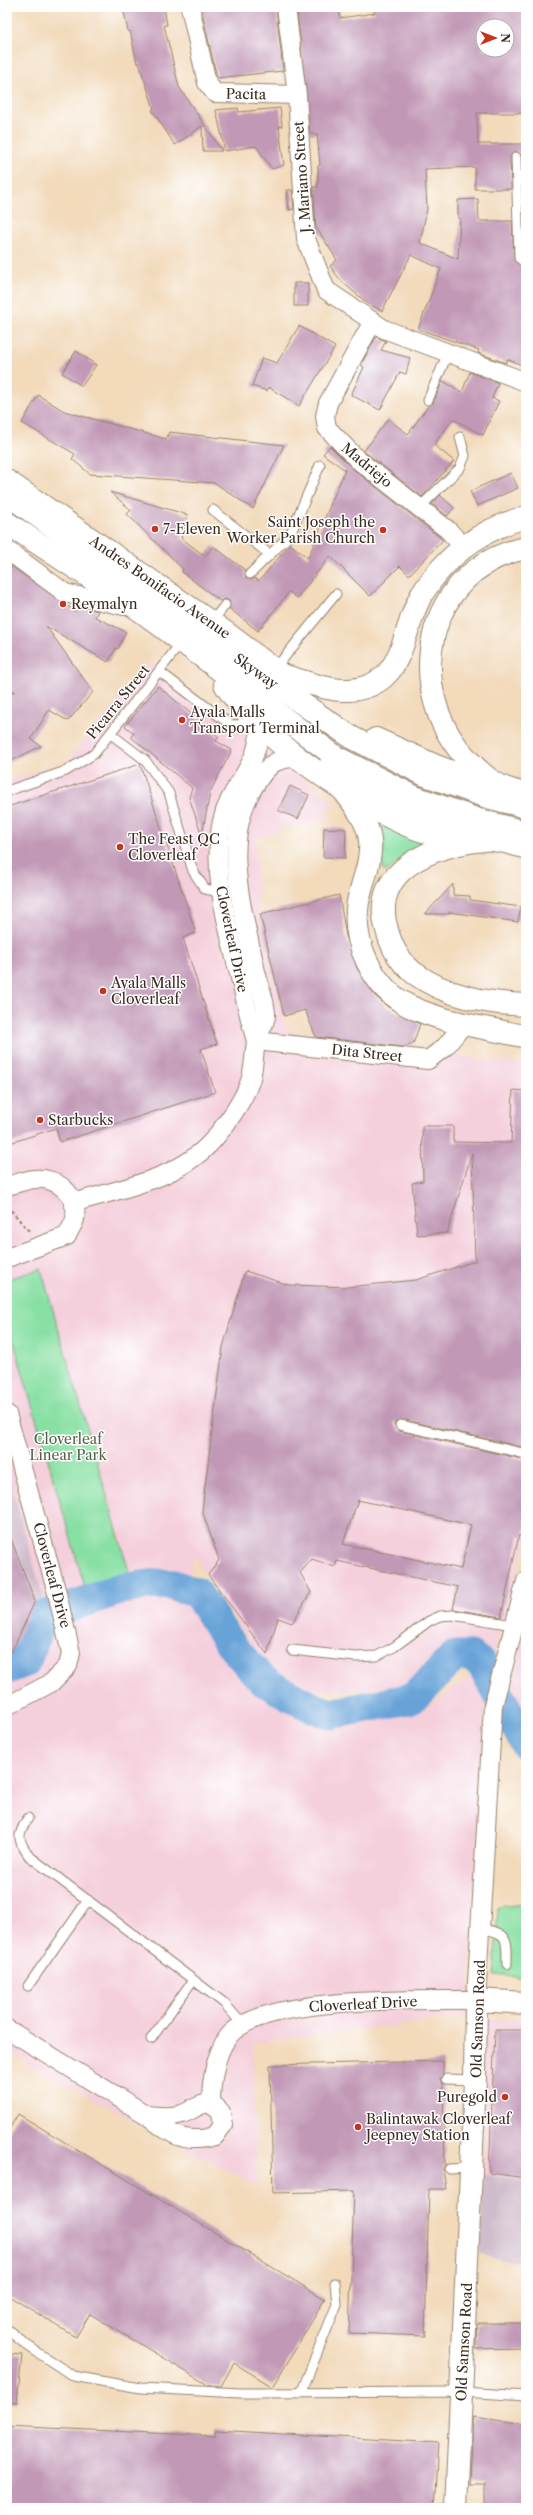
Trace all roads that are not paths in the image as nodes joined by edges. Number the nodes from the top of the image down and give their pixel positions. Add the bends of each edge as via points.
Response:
1 (190, 7) edge
2 (286, 7) edge
3 (297, 95) junction
4 (516, 156) dead end
5 (526, 263) edge
6 (373, 321) junction
7 (448, 353) junction
8 (526, 382) edge
9 (428, 400) dead end
10 (460, 437) dead end
11 (320, 464) dead end
12 (7, 481) edge
13 (7, 494) edge
14 (420, 508) junction
15 (213, 510) dead end
16 (526, 516) edge
17 (7, 524) edge
18 (463, 546) junction
19 (526, 548) edge
20 (269, 554) junction
21 (13, 555) edge
22 (250, 574) dead end
23 (336, 594) dead end
24 (225, 605) dead end
25 (124, 606) junction
26 (211, 623) junction
27 (177, 648) junction
28 (160, 672) junction
29 (278, 672) junction
30 (225, 684) junction
31 (259, 724) junction
32 (111, 734) junction
33 (301, 758) junction
34 (331, 764) junction
35 (343, 789) junction
36 (375, 790) junction
37 (503, 790) junction
38 (7, 791) edge
39 (526, 794) edge
40 (526, 807) edge
41 (526, 832) edge
42 (486, 839) junction
43 (526, 847) edge
44 (220, 892) junction
45 (526, 1005) edge
46 (463, 1025) junction
47 (526, 1037) edge
48 (256, 1041) junction
49 (7, 1186) edge
50 (73, 1203) junction
51 (7, 1258) edge
52 (7, 1414) edge
53 (400, 1425) dead end
54 (526, 1454) edge
55 (526, 1581) edge
56 (513, 1625) junction
57 (292, 1650) dead end
58 (7, 1706) edge
59 (28, 1818) dead end
60 (88, 1900) junction
61 (481, 1930) junction
62 (507, 1964) dead end
63 (193, 1980) junction
64 (28, 1986) dead end
65 (476, 2000) junction
66 (526, 2003) edge
67 (243, 2025) junction
68 (7, 2029) edge
69 (151, 2039) dead end
70 (446, 2079) dead end
71 (475, 2080) junction
72 (204, 2104) junction
73 (147, 2115) junction
74 (201, 2137) junction
75 (449, 2168) dead end
76 (472, 2168) junction
77 (335, 2283) dead end
78 (7, 2329) edge
79 (462, 2392) junction
80 (301, 2393) junction
81 (526, 2396) edge
82 (456, 2508) edge

1 - 3 street, Pacita via 207,83 212,91
2 - 3 street, J. Mariano Street
3 - 6 street, J. Mariano Street via 306,239 326,290
4 - 5 lane via 519,258
6 - 7 street, J. Mariano Street via 400,336
6 - 14 street, Madriejo via 328,403 327,428 358,460
7 - 8 street, J. Mariano Street
7 - 9 lane
10 - 14 lane via 465,456 460,468
11 - 20 lane via 290,535
12 - 26 main road, Andres Bonifacio Avenue
13 - 40 main road, Skyway via 351,737 425,775 484,796
14 - 18 street, Madriejo via 448,530
15 - 20 lane
16 - 18 main road via 500,524
17 - 25 main road
17 - 41 main road, Skyway via 141,611 336,757 416,797 482,821
18 - 29 main road via 444,564 423,593 397,663 378,681 349,690 332,688
19 - 37 main road via 492,559 462,582 439,622 428,664 430,691 445,732 466,758
20 - 22 lane
21 - 25 street via 65,593
23 - 29 lane
24 - 26 lane
25 - 27 main road
26 - 29 main road, Andres Bonifacio Avenue
27 - 28 lane, Picarra Street
27 - 30 main road
28 - 31 lane via 231,725
28 - 32 lane, Picarra Street
29 - 37 main road, Andres Bonifacio Avenue via 341,720 364,733 443,769
30 - 31 main road via 231,695
30 - 34 main road via 240,690
31 - 33 main road
31 - 44 street, Cloverleaf Drive via 257,752 222,821
32 - 38 lane, Picarra Street via 94,754 66,771
32 - 44 lane via 145,760 169,793 192,871 205,889
33 - 35 main road
33 - 48 street, Cloverleaf Drive via 278,760 262,773 250,792 239,818 238,887 266,1016
34 - 35 main road
34 - 36 main road
35 - 36 main road
35 - 42 main road via 367,806 425,832
35 - 46 main road via 363,820 370,839 369,858 357,913 362,948 371,970 386,990 408,1006
36 - 42 main road
37 - 39 main road, Andres Bonifacio Avenue
42 - 43 main road
42 - 45 main road via 428,853 399,871 388,888 384,908 386,928 393,948 401,960 434,986 479,1001
44 - 48 street, Cloverleaf Drive
46 - 47 main road
46 - 48 street, Dita Street via 446,1046 428,1060
48 - 50 street, Cloverleaf Drive via 251,1078 242,1098 213,1140 194,1158 157,1178
49 - 50 street via 35,1179 51,1180 64,1187
50 - 51 street via 75,1218 67,1236
52 - 58 street, Cloverleaf Drive via 71,1652 68,1666 52,1683
53 - 54 lane
55 - 56 street, Old Samson Road
56 - 57 lane via 454,1615 440,1616 377,1656 356,1657
56 - 61 street, Old Samson Road via 493,1706
59 - 60 lane via 19,1832 20,1843 29,1856
60 - 63 lane
60 - 64 lane
61 - 62 lane via 502,1933 507,1939
61 - 65 street, Old Samson Road
63 - 67 lane via 224,2003
63 - 69 lane
65 - 66 main road, Cloverleaf Drive
65 - 67 street, Cloverleaf Drive via 311,2005 263,2016
65 - 71 main road, Old Samson Road
67 - 72 street, Cloverleaf Drive via 229,2035 222,2047
68 - 73 street
70 - 71 lane
71 - 76 main road, Old Samson Road
72 - 73 street via 182,2114 166,2117
72 - 74 street, Cloverleaf Drive via 192,2110 189,2122 195,2134
72 - 74 street via 221,2112 223,2125 215,2136
73 - 74 street via 164,2129 185,2140
75 - 76 lane
76 - 79 main road, Old Samson Road
77 - 80 lane via 336,2304
78 - 80 lane via 73,2376 140,2388
79 - 80 lane
79 - 81 lane
79 - 82 main road, Old Samson Road

